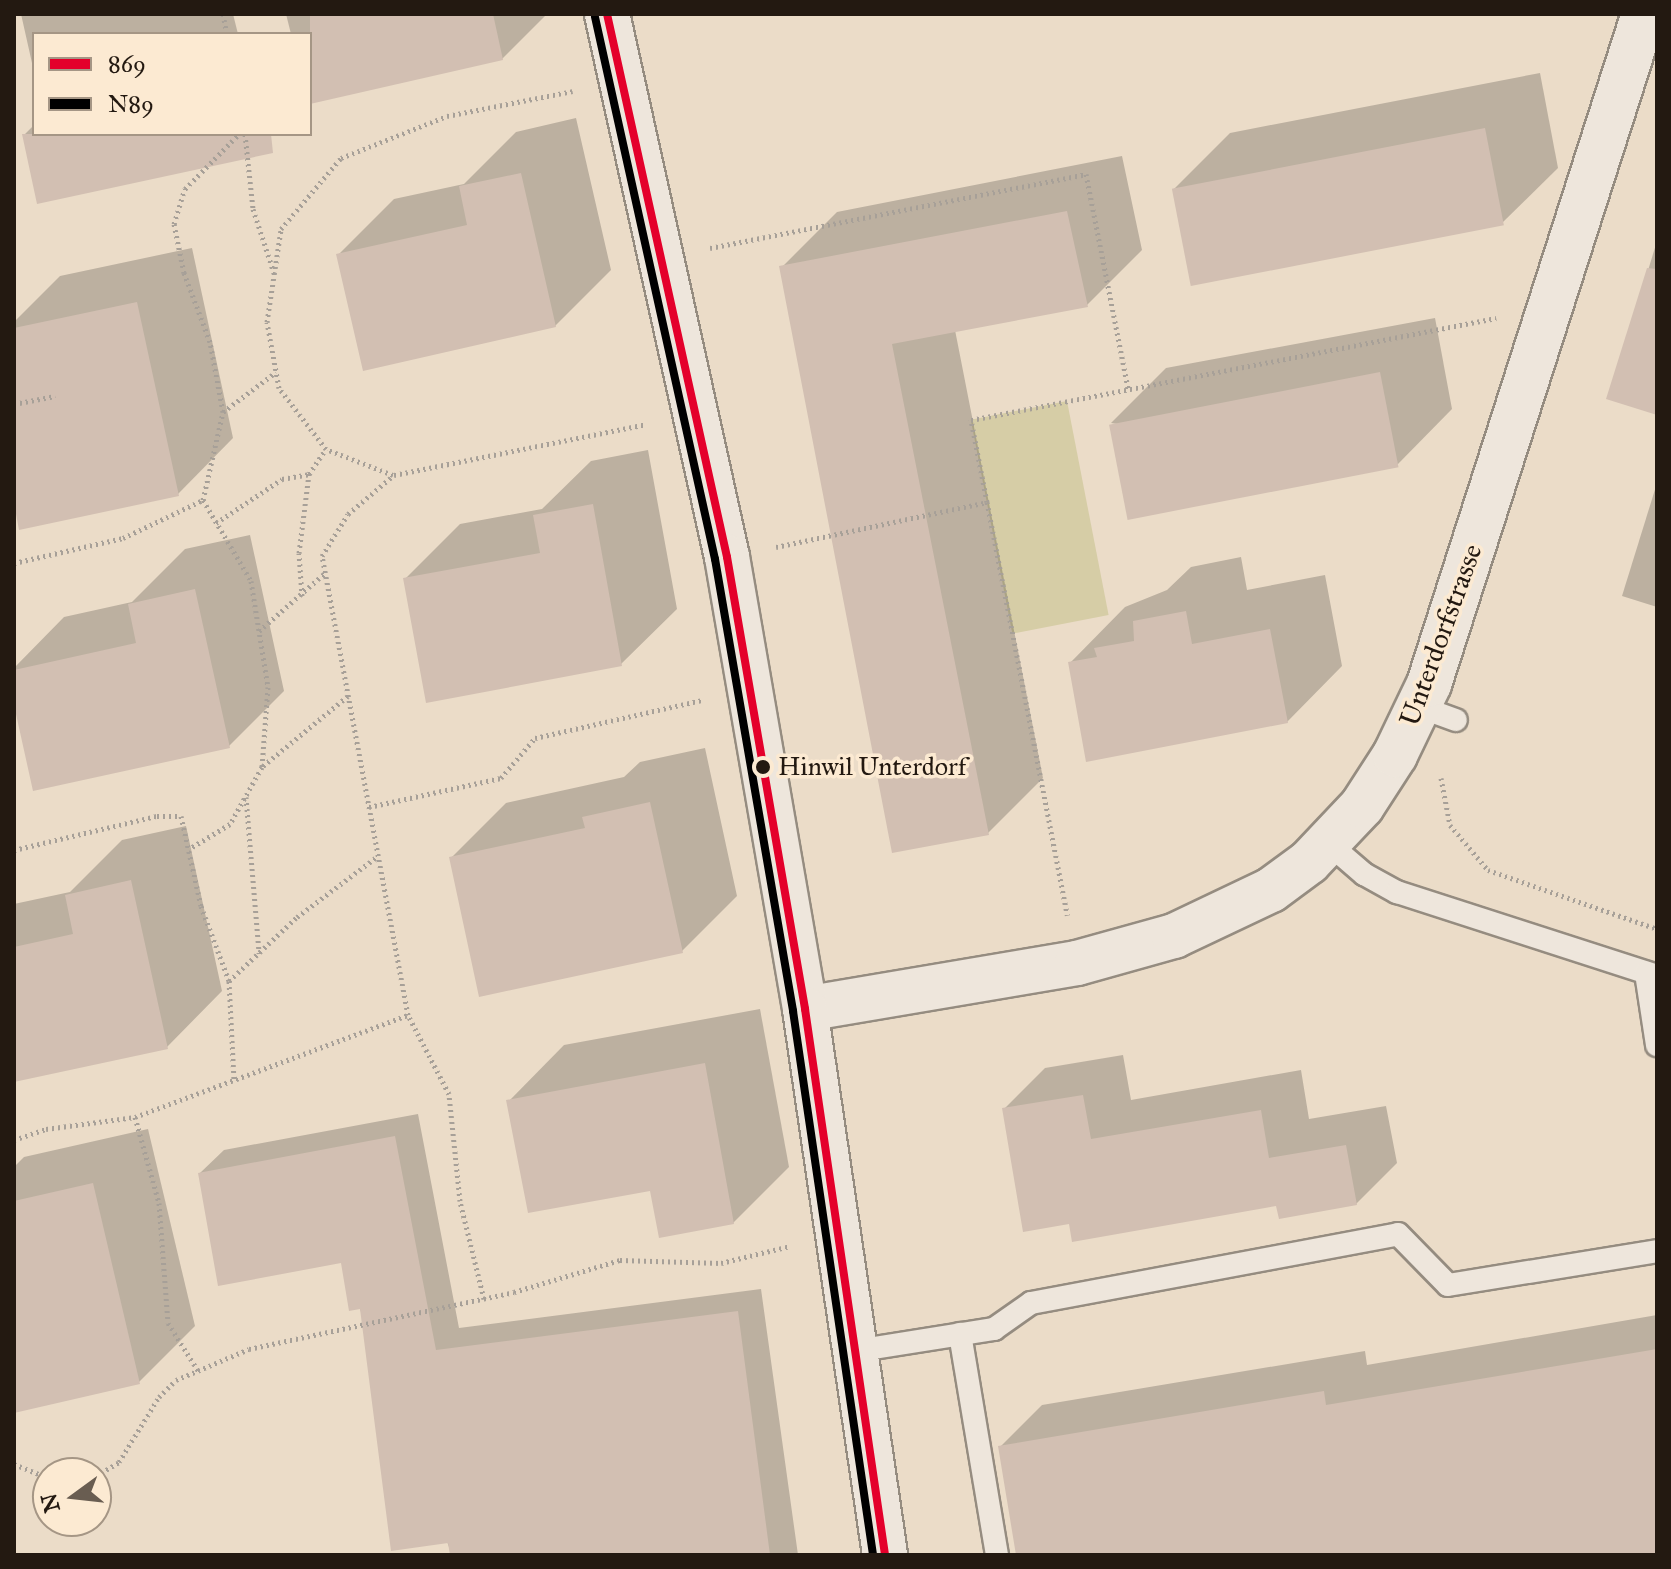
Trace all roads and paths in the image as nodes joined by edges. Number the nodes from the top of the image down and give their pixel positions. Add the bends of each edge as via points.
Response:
1 (607, 14) edge
2 (1644, 14) edge
3 (623, 81) junction
4 (240, 136) edge
5 (242, 136) edge
6 (664, 257) junction
7 (274, 275) junction
8 (1548, 308) junction
9 (276, 372) junction
10 (1128, 389) junction
11 (55, 396) dead end
12 (14, 404) edge
13 (223, 412) junction
14 (696, 413) junction
15 (326, 449) junction
16 (309, 474) junction
17 (394, 475) junction
18 (203, 500) junction
19 (987, 502) junction
20 (216, 523) junction
21 (727, 557) junction
22 (14, 563) edge
23 (325, 572) junction
24 (302, 596) junction
25 (259, 631) junction
26 (750, 690) junction
27 (348, 696) junction
28 (1438, 714) junction
29 (262, 767) junction
30 (246, 796) junction
31 (369, 807) junction
32 (1328, 843) junction
33 (15, 848) edge
34 (189, 849) junction
35 (378, 856) junction
36 (1657, 929) edge
37 (259, 953) junction
38 (1077, 963) junction
39 (1651, 974) edge
40 (229, 981) junction
41 (805, 1009) junction
42 (408, 1015) junction
43 (1657, 1045) edge
44 (234, 1080) junction
45 (135, 1117) junction
46 (14, 1140) edge
47 (838, 1234) junction
48 (1657, 1251) edge
49 (484, 1299) junction
50 (960, 1334) junction
51 (855, 1351) junction
52 (199, 1372) junction
53 (112, 1466) edge
54 (885, 1555) edge
55 (997, 1555) edge

1 - 3 street
2 - 8 street, Unterdorfstrasse
3 - 6 street
3 - 7 path via 447,116 341,158 281,229
4 - 13 path via 185,189 174,224 184,273 210,342
5 - 7 path via 253,209
6 - 10 path via 1086,174
6 - 14 street
7 - 9 path via 267,322
8 - 10 path
8 - 28 street, Unterdorfstrasse
9 - 13 path
9 - 15 path via 279,388
10 - 19 path via 971,420
11 - 12 path
13 - 18 path
14 - 17 path
14 - 21 street
15 - 16 path
15 - 17 path
16 - 20 path via 282,479
16 - 24 path via 299,553
17 - 23 path via 348,514 322,556
18 - 20 path
18 - 22 path via 123,538
19 - 21 path
19 - 38 path
20 - 25 path via 251,581
21 - 26 street
23 - 24 path
23 - 27 path
24 - 25 path
25 - 29 path via 268,687
26 - 31 path via 535,738 501,778
26 - 41 street
27 - 29 path
27 - 31 path
28 - 32 street, Unterdorfstrasse
28 - 36 path via 1445,749 1442,794 1450,825 1468,851 1513,882
29 - 30 path
30 - 34 path via 230,824
30 - 37 path
31 - 35 path
32 - 38 street, Unterdorfstrasse via 1280,883 1232,912 1162,940
32 - 39 lane via 1364,874 1397,892
33 - 34 path via 157,816 181,816
34 - 40 path via 201,906
35 - 37 path
35 - 42 path
37 - 40 path
38 - 41 street, Unterdorfstrasse
39 - 43 lane
40 - 44 path
41 - 47 street
42 - 44 path
42 - 49 path via 449,1094 460,1201
44 - 45 path
45 - 46 path via 46,1129
45 - 52 path via 159,1203 168,1323
47 - 49 path via 721,1263 620,1260
47 - 51 street
48 - 50 lane via 1448,1285 1398,1234 1031,1303 994,1329
49 - 52 path via 249,1349
50 - 51 lane
50 - 55 lane
51 - 54 street
52 - 53 path via 176,1380 159,1397

